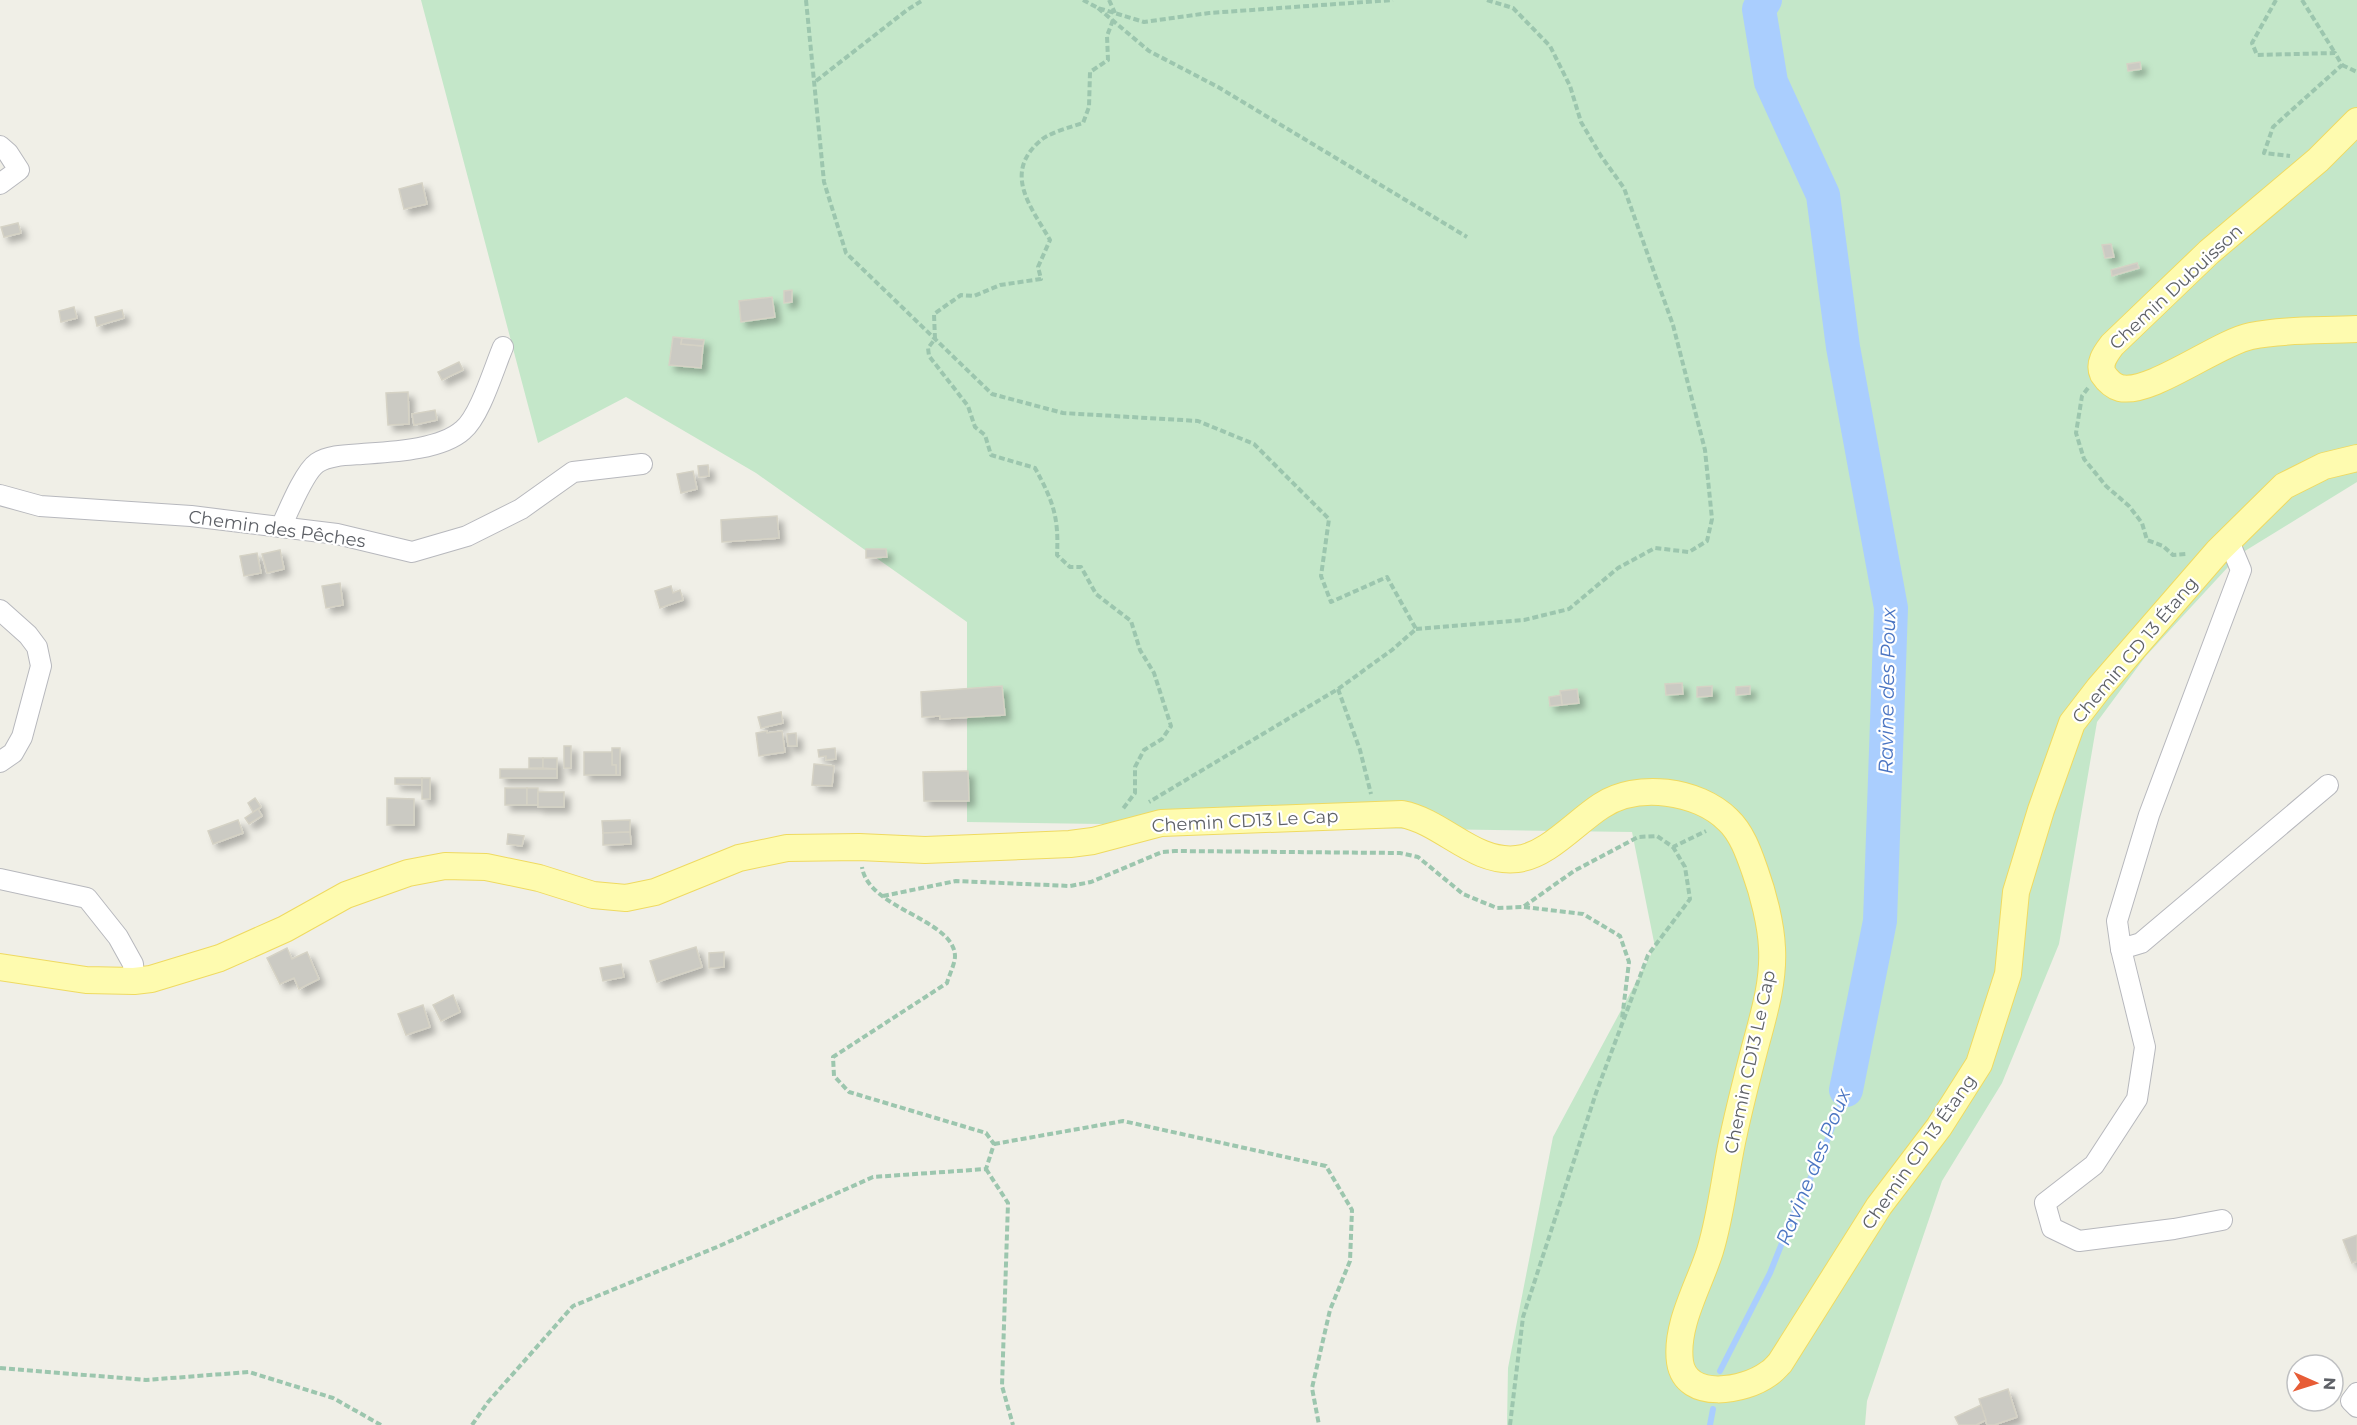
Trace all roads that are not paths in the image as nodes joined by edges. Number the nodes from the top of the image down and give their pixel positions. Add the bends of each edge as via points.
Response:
1 (2357, 121) edge
2 (0, 146) edge
3 (0, 184) edge
4 (2357, 329) edge
5 (503, 347) dead end
6 (2357, 458) edge
7 (642, 464) dead end
8 (0, 495) edge
9 (281, 527) junction
10 (2223, 545) junction
11 (0, 610) edge
12 (0, 762) edge
13 (2328, 785) dead end
14 (0, 879) edge
15 (2121, 949) junction
16 (0, 967) edge
17 (134, 981) junction
18 (2222, 1220) dead end
19 (1722, 1389) joint
20 (2357, 1393) edge
21 (2357, 1407) edge

1 - 4 main road, Chemin Dubuisson via 2318,160 2209,252 2112,345 2103,357 2101,370 2108,381 2120,388 2136,388 2230,342 2252,336
2 - 3 street via 19,170
5 - 9 street via 464,430 445,440 397,452 338,456 316,463 302,482
6 - 10 main road, Chemin CD 13 Étang via 2324,466 2284,486
7 - 9 street, Chemin des Pêches via 573,472 521,509 476,532 412,552 337,534
8 - 9 street, Chemin des Pêches via 40,506 191,516
10 - 15 street via 2241,570 2149,814 2117,921
10 - 19 main road, Chemin CD 13 Étang via 2072,723 2016,892 2008,974 1979,1064 1939,1127 1879,1206 1780,1363 1756,1380
11 - 12 street via 37,647 41,666 22,737 13,753
13 - 15 street via 2141,943
14 - 17 street via 87,898 118,937 133,964
15 - 18 street via 2145,1047 2137,1099 2094,1165 2045,1203 2052,1228 2079,1240
16 - 17 main road, Chemin CD13 Le Cap via 86,980
17 - 19 main road, Chemin CD13 Le Cap via 220,958 285,929 346,895 408,873 445,866 486,867 593,895 626,898 655,892 738,858 787,848 925,850 1070,844 1149,824 1402,814 1418,817 1484,855 1518,859 1535,855 1603,804 1626,796 1662,791 1695,798 1728,820 1747,849 1760,884 1772,946 1771,982 1732,1143 1721,1209 1680,1347 1683,1374 1694,1385
20 - 21 street via 2351,1401

